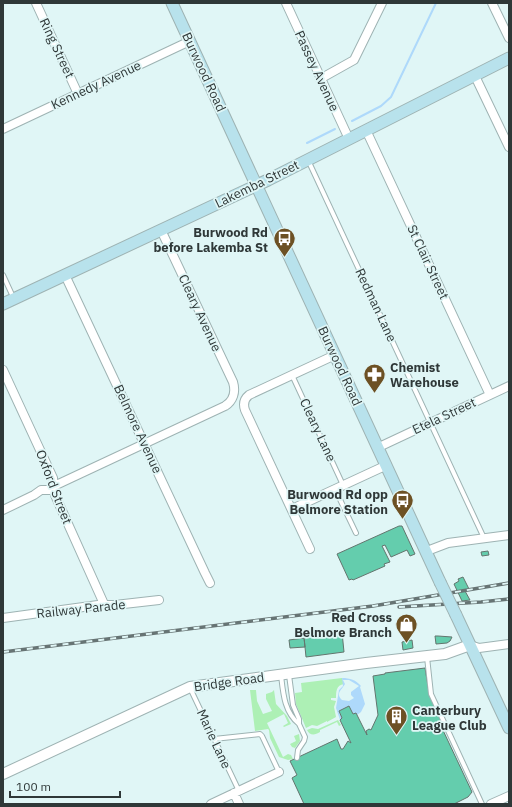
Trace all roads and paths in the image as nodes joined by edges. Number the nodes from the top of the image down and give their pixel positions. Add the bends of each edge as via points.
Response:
1 (36, 3) edge
2 (172, 3) edge
3 (286, 3) edge
4 (382, 3) edge
5 (492, 3) edge
6 (509, 38) edge
7 (190, 41) junction
8 (509, 58) edge
9 (475, 76) junction
10 (320, 79) junction
11 (78, 94) junction
12 (3, 129) edge
13 (366, 130) junction
14 (348, 139) junction
15 (509, 147) edge
16 (308, 160) junction
17 (257, 185) junction
18 (161, 230) junction
19 (66, 275) junction
20 (3, 276) edge
21 (14, 299) junction
22 (3, 304) edge
23 (335, 355) junction
24 (3, 370) edge
25 (292, 375) junction
26 (509, 386) edge
27 (490, 395) junction
28 (431, 422) junction
29 (145, 444) junction
30 (379, 447) junction
31 (387, 465) junction
32 (343, 485) junction
33 (54, 488) junction
34 (335, 489) junction
35 (292, 509) junction
36 (3, 510) edge
37 (356, 533) dead end
38 (509, 535) edge
39 (484, 538) junction
40 (310, 550) dead end
41 (427, 551) junction
42 (210, 583) dead end
43 (159, 600) dead end
44 (104, 604) junction
45 (3, 618) edge
46 (509, 644) edge
47 (470, 645) junction
48 (427, 657) junction
49 (285, 674) junction
50 (190, 687) junction
51 (299, 724) junction
52 (509, 728) edge
53 (214, 739) junction
54 (297, 758) dead end
55 (279, 772) joint
56 (3, 774) edge
57 (237, 792) junction
58 (509, 796) edge
59 (211, 804) edge
60 (239, 804) edge
61 (482, 804) edge
62 (491, 804) edge

1 - 11 street, Ring Street
2 - 7 main road, Burwood Road
3 - 10 street, Passey Avenue
4 - 10 street via 354,60
5 - 6 street
7 - 11 street, Kennedy Avenue
7 - 17 main road, Burwood Road
8 - 9 main road, Lakemba Street
9 - 13 main road, Lakemba Street
9 - 15 street
10 - 14 street, Passey Avenue
11 - 12 street, Kennedy Avenue
13 - 14 main road, Lakemba Street
13 - 27 street, St Clair Street
14 - 16 main road, Lakemba Street
16 - 17 main road, Lakemba Street
16 - 28 lane, Redman Lane
17 - 18 main road, Lakemba Street
17 - 23 main road, Burwood Road
18 - 19 main road, Lakemba Street
18 - 29 street, Cleary Avenue via 234,388 233,397 225,406
19 - 21 main road, Lakemba Street
19 - 29 street, Belmore Avenue
20 - 21 lane
21 - 22 main road, Lakemba Street
23 - 25 street
23 - 30 main road, Burwood Road
24 - 33 street, Oxford Street via 53,478
25 - 32 lane, Cleary Lane
25 - 35 street via 249,395 244,401 245,410
26 - 27 street, Etela Street
27 - 28 street, Etela Street
28 - 30 street, Etela Street
28 - 39 lane, Redman Lane
29 - 33 street
29 - 42 street, Belmore Avenue
30 - 31 main road, Burwood Road
31 - 32 street
31 - 41 main road, Burwood Road
32 - 34 street
33 - 36 street via 41,490
33 - 44 street, Oxford Street
34 - 35 street
34 - 37 lane
35 - 40 street
38 - 39 street
39 - 41 street via 448,543
41 - 47 main road, Burwood Road, bridge
43 - 44 street, Railway Parade via 115,606
44 - 45 street, Railway Parade
46 - 47 street via 479,648
47 - 48 street, Bridge Road via 446,654
47 - 52 main road, Burwood Road
48 - 49 street, Bridge Road
48 - 61 lane via 431,694
49 - 50 street, Bridge Road
49 - 51 lane
49 - 51 lane via 284,699
50 - 53 lane, Marie Lane
50 - 56 street, Bridge Road
51 - 54 lane via 305,738 298,750
53 - 55 lane via 260,734
53 - 57 lane, Marie Lane
55 - 57 street
57 - 59 street
57 - 60 street
58 - 62 street

